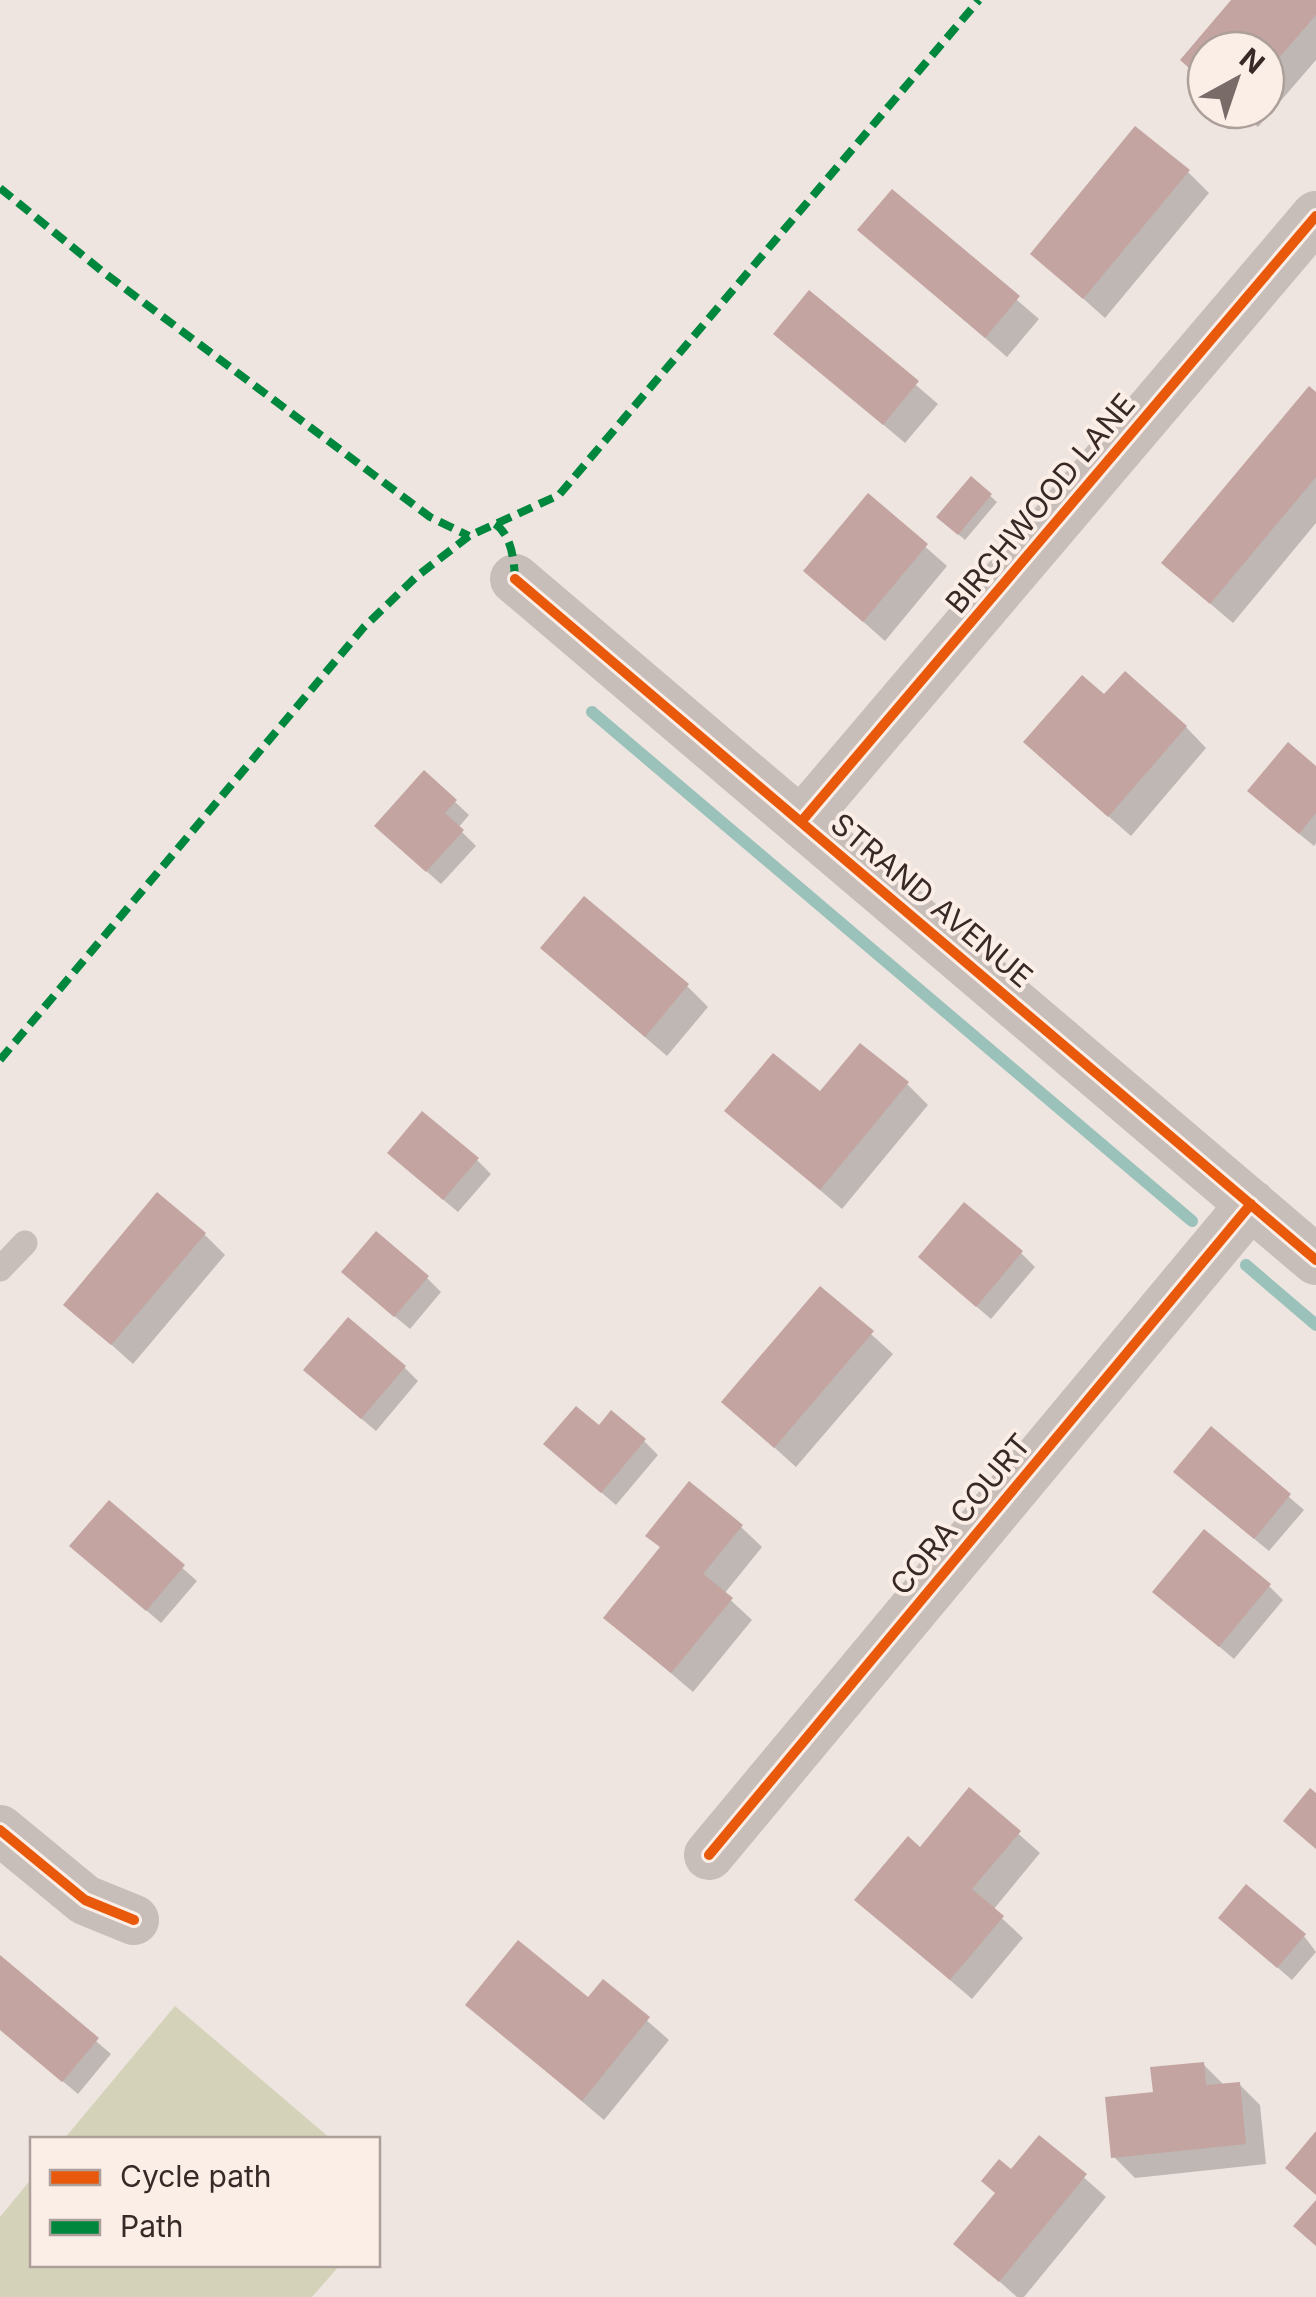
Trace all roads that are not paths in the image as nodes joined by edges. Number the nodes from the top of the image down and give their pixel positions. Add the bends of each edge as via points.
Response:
1 (1316, 216) edge
2 (515, 580) dead end
3 (801, 822) junction
4 (1250, 1204) junction
5 (25, 1243) dead end
6 (1316, 1260) edge
7 (0, 1268) edge
8 (0, 1830) edge
9 (708, 1855) dead end
10 (134, 1920) dead end

1 - 3 street, BIRCHWOOD LANE
2 - 3 street, STRAND AVENUE
3 - 4 street, STRAND AVENUE
4 - 6 street, STRAND AVENUE
4 - 9 street, CORA COURT
5 - 7 lane
8 - 10 street via 85,1900

